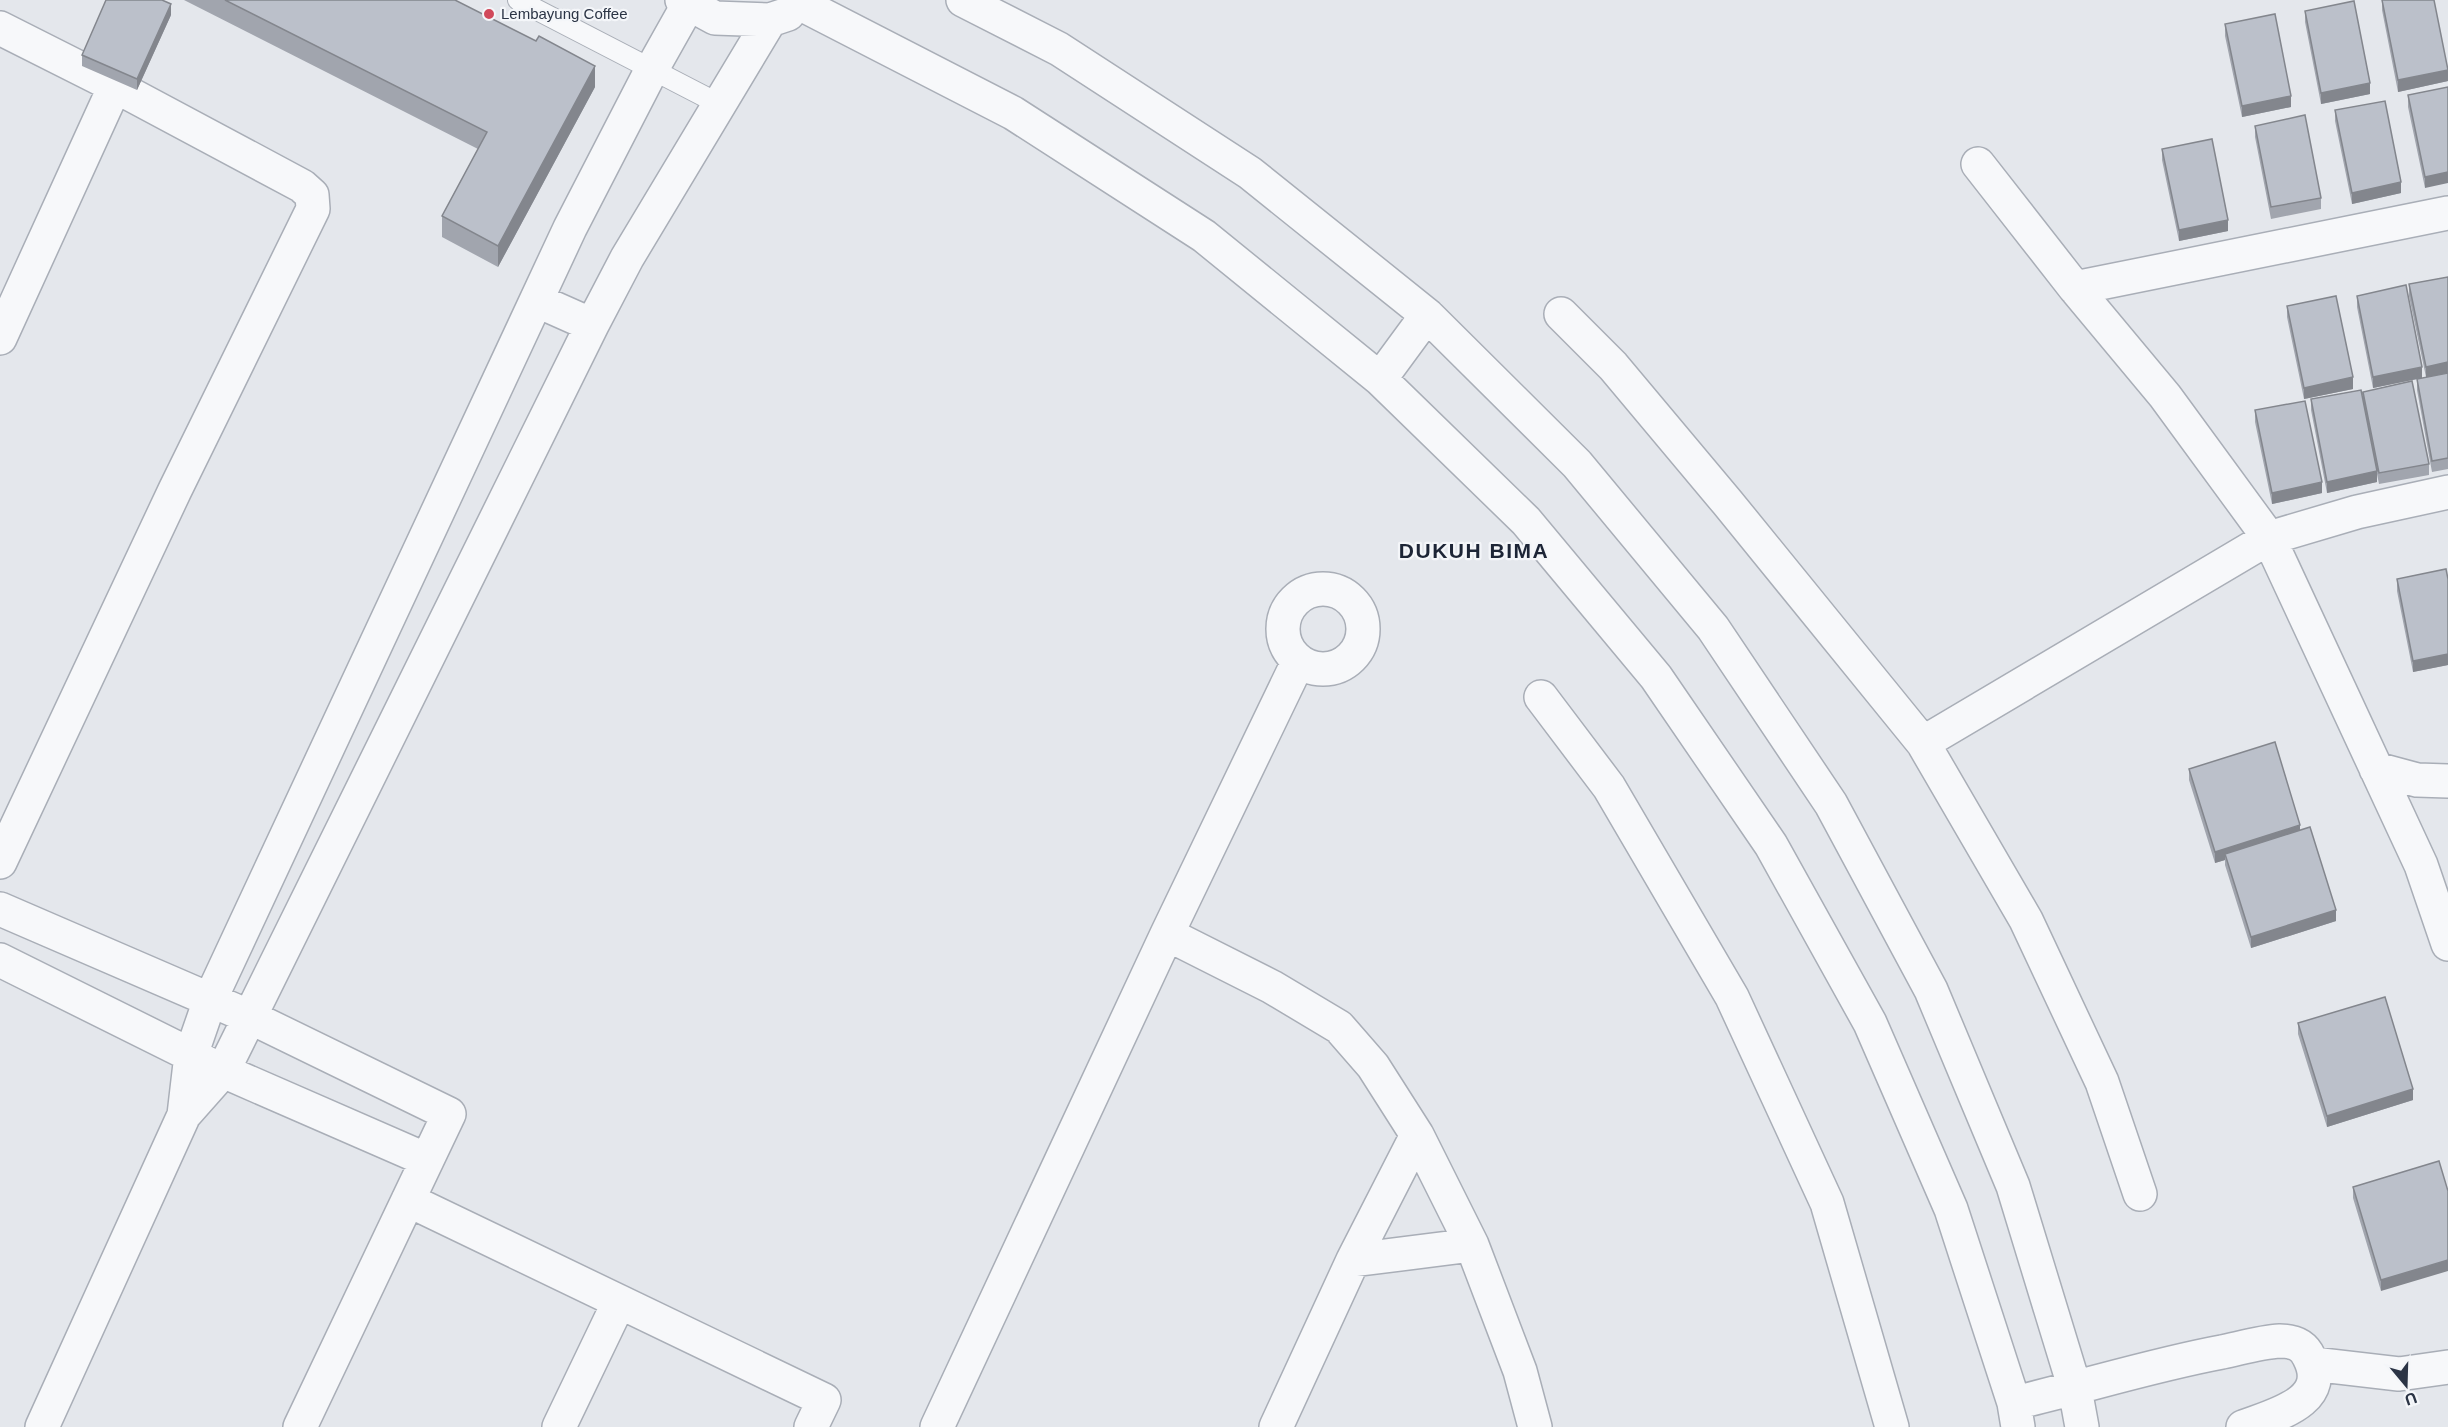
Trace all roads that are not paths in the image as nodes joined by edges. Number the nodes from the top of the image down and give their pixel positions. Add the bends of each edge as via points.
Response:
1 (519, 0) edge
2 (963, 0) edge
3 (685, 2) edge
4 (811, 3) edge
5 (770, 20) junction
6 (0, 28) edge
7 (652, 69) junction
8 (115, 86) junction
9 (719, 104) junction
10 (1978, 164) dead end
11 (2448, 213) edge
12 (2075, 288) junction
13 (538, 302) junction
14 (1561, 314) dead end
15 (1427, 315) junction
16 (592, 325) junction
17 (0, 338) edge
18 (1380, 379) junction
19 (2448, 492) edge
20 (2269, 538) junction
21 (1298, 662) dead end
22 (1541, 697) dead end
23 (1923, 743) junction
24 (2376, 769) junction
25 (2448, 781) edge
26 (0, 862) edge
27 (0, 909) edge
28 (1167, 934) junction
29 (2448, 944) edge
30 (0, 960) edge
31 (210, 1000) junction
32 (250, 1017) junction
33 (191, 1055) junction
34 (223, 1071) junction
35 (184, 1115) junction
36 (1417, 1135) junction
37 (427, 1160) junction
38 (2140, 1194) dead end
39 (408, 1200) junction
40 (1472, 1245) junction
41 (1353, 1260) junction
42 (620, 1302) junction
43 (2313, 1364) junction
44 (2448, 1367) edge
45 (2075, 1389) junction
46 (2016, 1415) edge
47 (42, 1427) edge
48 (300, 1427) edge
49 (559, 1427) edge
50 (811, 1427) edge
51 (938, 1427) edge
52 (1276, 1427) edge
53 (1535, 1427) edge
54 (1892, 1427) edge
55 (2082, 1427) edge
56 (2243, 1427) edge

1 - 7 lane
2 - 15 street via 1059,49 1250,172
3 - 5 street via 715,18
3 - 7 street
4 - 5 street
4 - 18 street via 1013,113 1204,236
5 - 9 street
6 - 8 street
7 - 9 lane
7 - 13 street via 570,228
8 - 17 street
8 - 26 street via 302,186 312,195 314,209 175,490
9 - 16 street via 627,258
10 - 12 street
11 - 12 street
12 - 20 street via 2164,396
13 - 16 street
13 - 31 street
14 - 23 street via 1614,366
15 - 18 street
15 - 45 street via 1577,464 1705,619 1831,804 1931,990 2013,1186
16 - 32 street
18 - 46 street via 1526,521 1656,677 1771,845 1870,1023 1951,1209
19 - 20 street via 2357,512
20 - 23 street
20 - 24 street
21 - 28 street
22 - 54 street via 1609,787 1732,997 1827,1203
23 - 38 street via 2026,920 2102,1082
24 - 25 street via 2416,780
24 - 29 street via 2421,865
27 - 31 street
28 - 36 street via 1272,987 1339,1027 1373,1066
28 - 51 street
30 - 33 street
31 - 32 street
31 - 33 street
32 - 34 street
32 - 37 street via 449,1114
33 - 34 street
33 - 35 street
34 - 35 street
34 - 37 street
35 - 47 street
36 - 40 street
36 - 41 street
37 - 39 street
39 - 42 street
39 - 48 street
40 - 41 street
40 - 53 street via 1520,1371
41 - 52 street
42 - 49 street
42 - 50 street via 824,1400
43 - 44 street via 2399,1374
43 - 45 street via 2307,1351 2294,1341 2276,1342 2192,1358
43 - 56 street via 2314,1381 2307,1397 2293,1408
45 - 46 street
45 - 55 street

